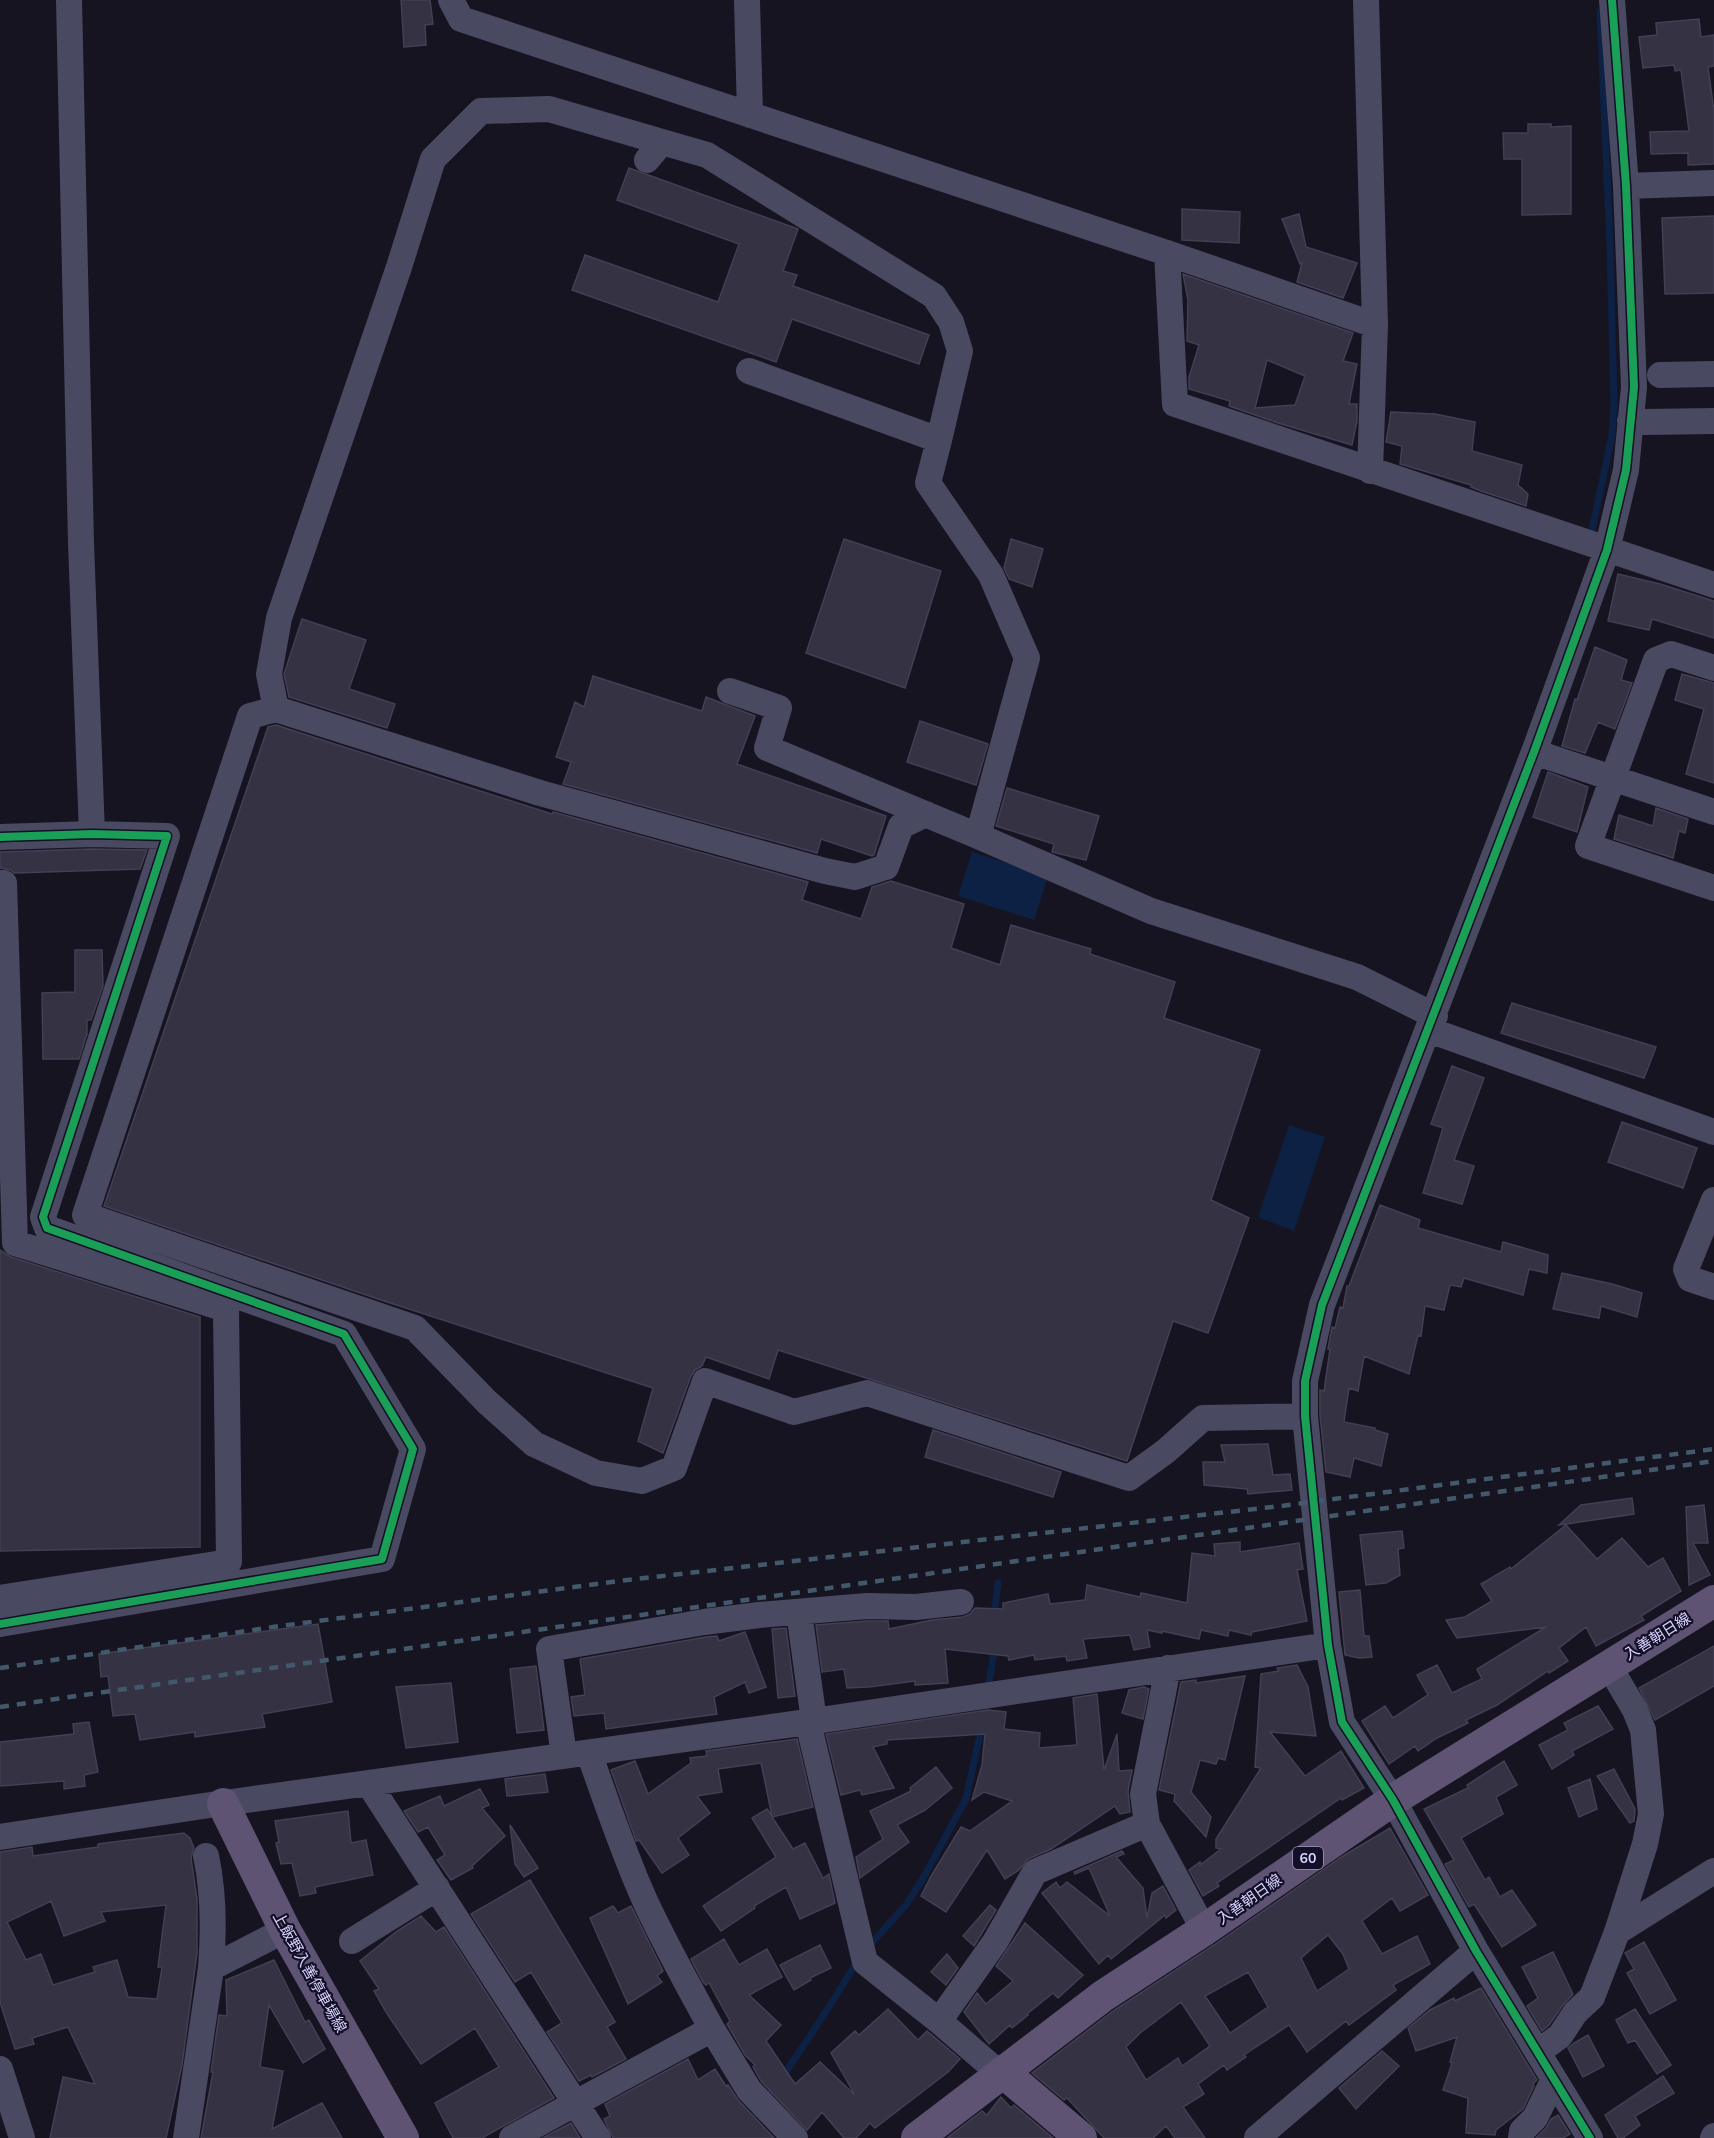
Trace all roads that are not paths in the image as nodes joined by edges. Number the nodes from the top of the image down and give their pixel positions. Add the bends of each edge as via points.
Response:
1 (69, 0) edge
2 (450, 0) edge
3 (747, 0) edge
4 (1366, 0) edge
5 (1612, 0) edge
6 (750, 115) junction
7 (1714, 183) edge
8 (1626, 186) junction
9 (1167, 253) junction
10 (1375, 325) junction
11 (749, 371) dead end
12 (1714, 374) edge
13 (1660, 375) dead end
14 (1630, 421) junction
15 (1714, 421) edge
16 (939, 440) junction
17 (1370, 471) junction
18 (1607, 550) junction
19 (1714, 585) edge
20 (1714, 668) edge
21 (730, 691) dead end
22 (276, 709) junction
23 (1534, 752) junction
24 (1612, 778) junction
25 (1714, 812) edge
26 (926, 814) junction
27 (92, 834) junction
28 (978, 836) junction
29 (0, 837) edge
30 (0, 883) edge
31 (1714, 888) edge
32 (1432, 1023) junction
33 (4, 1045) edge
34 (1714, 1132) edge
35 (1714, 1200) edge
36 (1714, 1287) edge
37 (1305, 1416) junction
38 (0, 1598) edge
39 (1714, 1601) edge
40 (961, 1602) dead end
41 (799, 1612) junction
42 (0, 1624) edge
43 (1328, 1645) junction
44 (1609, 1666) junction
45 (1168, 1668) junction
46 (811, 1721) junction
47 (590, 1753) junction
48 (564, 1756) junction
49 (369, 1784) junction
50 (1393, 1800) junction
51 (223, 1804) junction
52 (1147, 1824) junction
53 (0, 1837) edge
54 (206, 1856) dead end
55 (1714, 1871) edge
56 (437, 1888) junction
57 (285, 1930) junction
58 (1204, 1930) junction
59 (1617, 1932) junction
60 (352, 1941) dead end
61 (1476, 1951) junction
62 (211, 1968) junction
63 (939, 2021) junction
64 (712, 2029) junction
65 (1538, 2052) junction
66 (0, 2069) edge
67 (1003, 2072) junction
68 (1554, 2079) junction
69 (576, 2102) junction
70 (22, 2138) edge
71 (186, 2138) edge
72 (403, 2138) edge
73 (512, 2138) edge
74 (598, 2138) edge
75 (795, 2138) edge
76 (917, 2138) edge
77 (1081, 2138) edge
78 (1257, 2138) edge
79 (1521, 2138) edge
80 (1590, 2138) edge

1 - 27 street via 81,555
2 - 6 street via 462,19
3 - 6 street
4 - 10 street
5 - 8 street
6 - 9 street
7 - 8 street
8 - 14 street via 1634,387
9 - 10 street
9 - 17 street via 1175,404
10 - 17 street
11 - 16 street
12 - 13 street
14 - 15 street
14 - 18 street via 1626,470
16 - 22 street via 960,351 951,322 934,296 708,155 654,151 549,109 481,111 433,159 279,618 269,674
16 - 28 street via 928,483 991,575 1027,658
17 - 18 street
18 - 19 street
18 - 23 street
20 - 24 street via 1671,654 1656,660
21 - 26 street via 779,708 767,748
22 - 26 street via 540,793 855,877 886,867 901,826
22 - 37 street via 250,716 85,1215 415,1328 534,1444 596,1473 642,1481 674,1468 705,1381 794,1412 867,1393 1129,1478 1203,1418
23 - 24 street
23 - 32 street
24 - 25 street
24 - 31 street via 1588,846
26 - 28 street
27 - 29 street
27 - 42 street via 167,836 43,1217 47,1228 344,1335 412,1449 382,1559
28 - 32 street via 1151,910 1358,977
30 - 33 street via 4,883
32 - 34 street
32 - 37 street via 1322,1305 1305,1381
33 - 38 street via 15,1243 226,1309 229,1562
35 - 36 street via 1686,1269 1689,1279
37 - 43 street
39 - 44 main road, 入善朝日線 / 60
40 - 41 street
41 - 46 street
41 - 48 street via 704,1622 549,1649
43 - 45 street
43 - 50 street via 1342,1722
44 - 50 main road, 入善朝日線 / 60
44 - 59 street via 1643,1730 1651,1814
45 - 46 street
45 - 52 street via 1143,1794
46 - 47 street
46 - 63 street via 865,1962
47 - 48 street
47 - 64 street via 645,1902
48 - 49 street
49 - 51 street
49 - 56 street
50 - 58 main road, 入善朝日線 / 60
50 - 61 street
51 - 53 street
51 - 57 main road, 上飯野入善停車場線
52 - 58 street
52 - 63 street via 1035,1872 995,1942
54 - 62 street via 213,1905
55 - 59 street
56 - 60 street
56 - 69 street
57 - 62 street
57 - 72 main road, 上飯野入善停車場線
58 - 67 main road, 入善朝日線 / 60 via 1103,1996
59 - 65 street via 1592,1997 1560,2036
61 - 65 street
61 - 78 street
62 - 71 street
63 - 67 street
64 - 69 street
64 - 75 street via 749,2090
65 - 68 street
66 - 70 street
67 - 76 main road, 入善朝日線 / 60
67 - 77 main road
68 - 79 street
68 - 80 street
69 - 73 street
69 - 74 street

